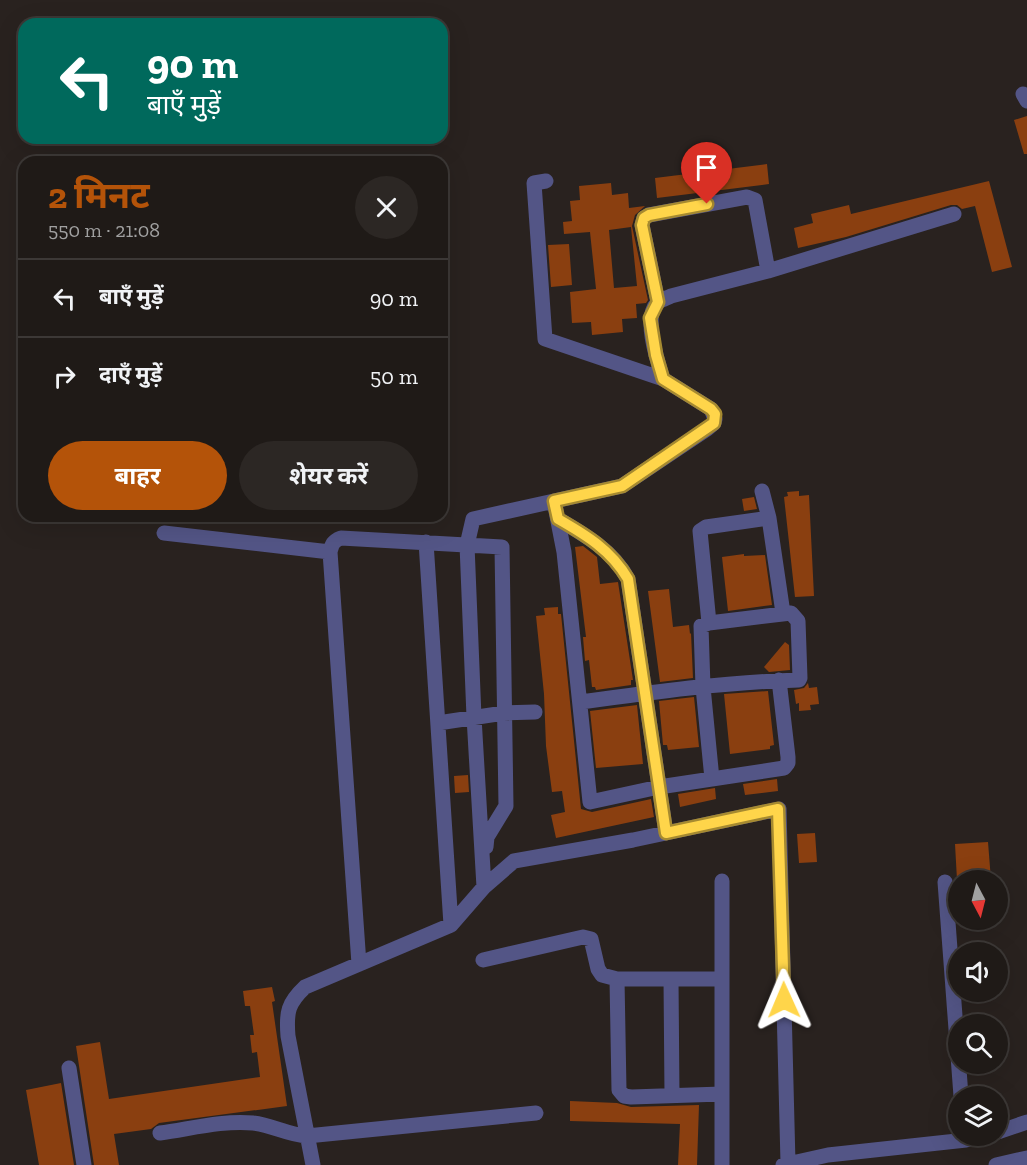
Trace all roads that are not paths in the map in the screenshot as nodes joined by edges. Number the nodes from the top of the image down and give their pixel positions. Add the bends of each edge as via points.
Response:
1 (546, 182) dead end
2 (954, 214) dead end
3 (768, 271) junction
4 (658, 302) junction
5 (663, 379) junction
6 (762, 491) dead end
7 (554, 501) junction
8 (769, 518) junction
9 (558, 519) junction
10 (164, 533) dead end
11 (426, 542) junction
12 (467, 545) junction
13 (330, 552) junction
14 (783, 613) junction
15 (709, 623) junction
16 (779, 680) junction
17 (703, 687) junction
18 (646, 693) junction
19 (581, 702) junction
20 (535, 712) dead end
21 (504, 713) junction
22 (474, 717) junction
23 (438, 723) junction
24 (712, 779) junction
25 (659, 787) junction
26 (666, 833) junction
27 (722, 881) dead end
28 (945, 882) dead end
29 (484, 886) junction
30 (452, 925) junction
31 (483, 960) dead end
32 (359, 964) junction
33 (617, 979) junction
34 (671, 979) junction
35 (722, 979) junction
36 (69, 1068) dead end
37 (960, 1086) edge
38 (722, 1094) junction
39 (672, 1096) junction
40 (536, 1113) dead end
41 (1027, 1122) edge
42 (1008, 1129) edge
43 (160, 1134) dead end
44 (308, 1136) junction
45 (948, 1140) edge
46 (1027, 1158) edge
47 (785, 1164) edge
48 (84, 1165) edge
49 (312, 1165) edge
50 (722, 1165) edge
51 (996, 1165) edge

1 - 5 street via 534,183 545,339
2 - 3 street
3 - 4 street
3 - 4 street via 751,198 649,215 642,225
4 - 5 street via 650,318
5 - 7 street via 711,409 714,423 622,486
6 - 8 street
7 - 9 street
7 - 12 street via 473,519
8 - 14 street
8 - 15 street via 700,531
9 - 18 street via 593,540 628,579
9 - 19 street
10 - 13 street
11 - 12 street
11 - 13 street via 341,538 332,544
11 - 23 street
12 - 21 street via 502,547
12 - 22 street
13 - 32 street
14 - 15 street
14 - 16 street via 791,613 798,621 800,678
15 - 17 street via 700,626
16 - 17 street
16 - 24 street via 788,763 784,768
17 - 18 street
17 - 24 street
18 - 19 street
18 - 25 street
19 - 25 street via 590,802
20 - 21 street
21 - 22 street
21 - 29 street via 506,806 487,837
22 - 23 street
22 - 29 street
23 - 30 street
24 - 25 street
25 - 26 street
26 - 29 street via 514,861
26 - 47 street via 778,809
27 - 35 street
28 - 37 street
29 - 30 street
30 - 32 street
31 - 33 street via 583,937 591,939 602,975
32 - 44 street via 305,987 293,998 286,1015
33 - 34 street
33 - 39 street via 619,1090 631,1097
34 - 35 street
34 - 39 street
35 - 38 street
36 - 48 street
38 - 39 street
38 - 50 street
40 - 44 street
41 - 42 street
43 - 44 street via 239,1122
44 - 49 street
45 - 47 street
46 - 51 street

